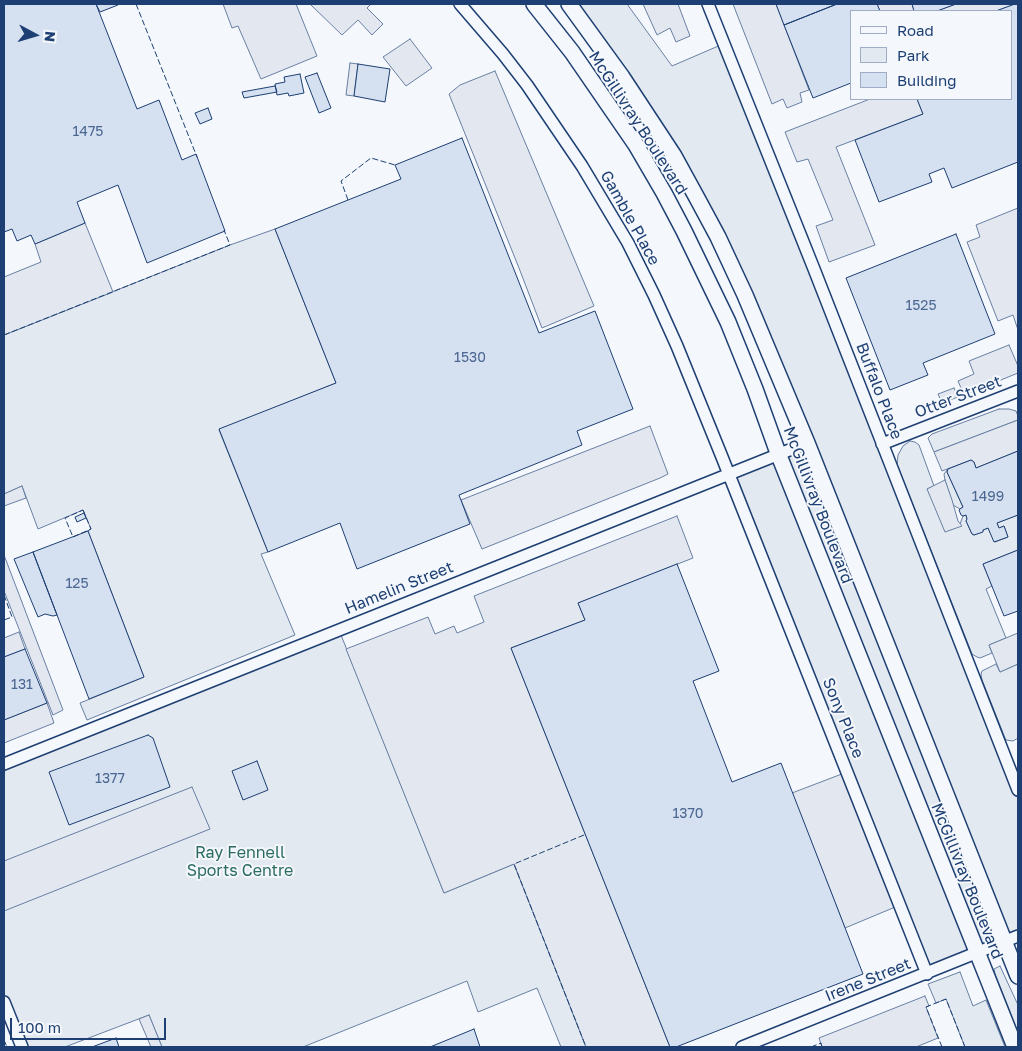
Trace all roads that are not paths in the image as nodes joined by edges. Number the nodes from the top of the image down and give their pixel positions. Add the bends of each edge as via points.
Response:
1 (460, 4) edge
2 (534, 4) edge
3 (569, 4) edge
4 (708, 4) edge
5 (1018, 391) edge
6 (807, 443) junction
7 (882, 444) junction
8 (778, 453) junction
9 (729, 474) junction
10 (4, 764) edge
11 (1018, 790) edge
12 (1012, 939) edge
13 (977, 954) junction
14 (927, 974) junction
15 (1018, 976) edge
16 (4, 1002) edge
17 (22, 1047) edge
18 (742, 1047) edge
19 (1015, 1047) edge

1 - 9 street, Gamble Place via 527,86 582,166 628,243 677,346
2 - 8 main road, McGillivray Boulevard via 605,98 672,208 728,322
3 - 6 main road, McGillivray Boulevard via 650,119 697,198 745,295
4 - 7 street, Buffalo Place
5 - 7 street, Otter Street
6 - 8 street, Hamelin Street
6 - 12 main road, McGillivray Boulevard
7 - 11 street, Buffalo Place
8 - 9 street, Hamelin Street
8 - 13 main road, McGillivray Boulevard
9 - 10 street, Hamelin Street
9 - 14 street, Sony Place
12 - 13 street, Irene Street
12 - 15 main road, McGillivray Boulevard
13 - 14 street, Irene Street
13 - 19 main road, McGillivray Boulevard
14 - 18 street, Irene Street
16 - 17 street

